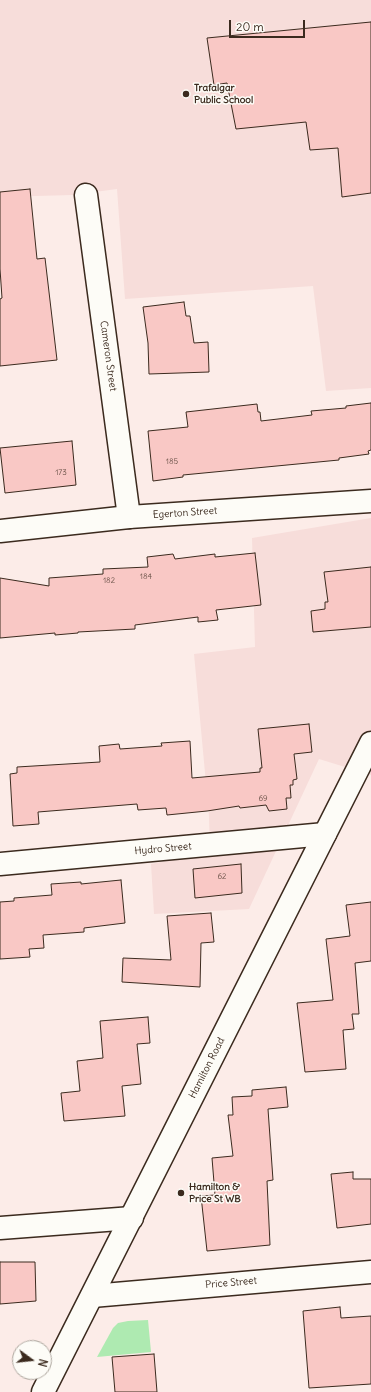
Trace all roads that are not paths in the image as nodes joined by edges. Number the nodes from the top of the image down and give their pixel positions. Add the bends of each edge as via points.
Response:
1 (86, 195) dead end
2 (371, 501) edge
3 (129, 517) junction
4 (0, 531) edge
5 (371, 743) edge
6 (325, 834) junction
7 (0, 864) edge
8 (132, 1218) junction
9 (0, 1228) edge
10 (371, 1272) edge
11 (92, 1296) junction
12 (43, 1392) edge

1 - 3 street, Cameron Street
2 - 3 street, Egerton Street
3 - 4 street, Egerton Street
5 - 6 street, Hamilton Road
6 - 7 street, Hydro Street
6 - 8 street, Hamilton Road
8 - 9 street
8 - 11 street, Hamilton Road
10 - 11 street, Price Street
11 - 12 street, Hamilton Road

